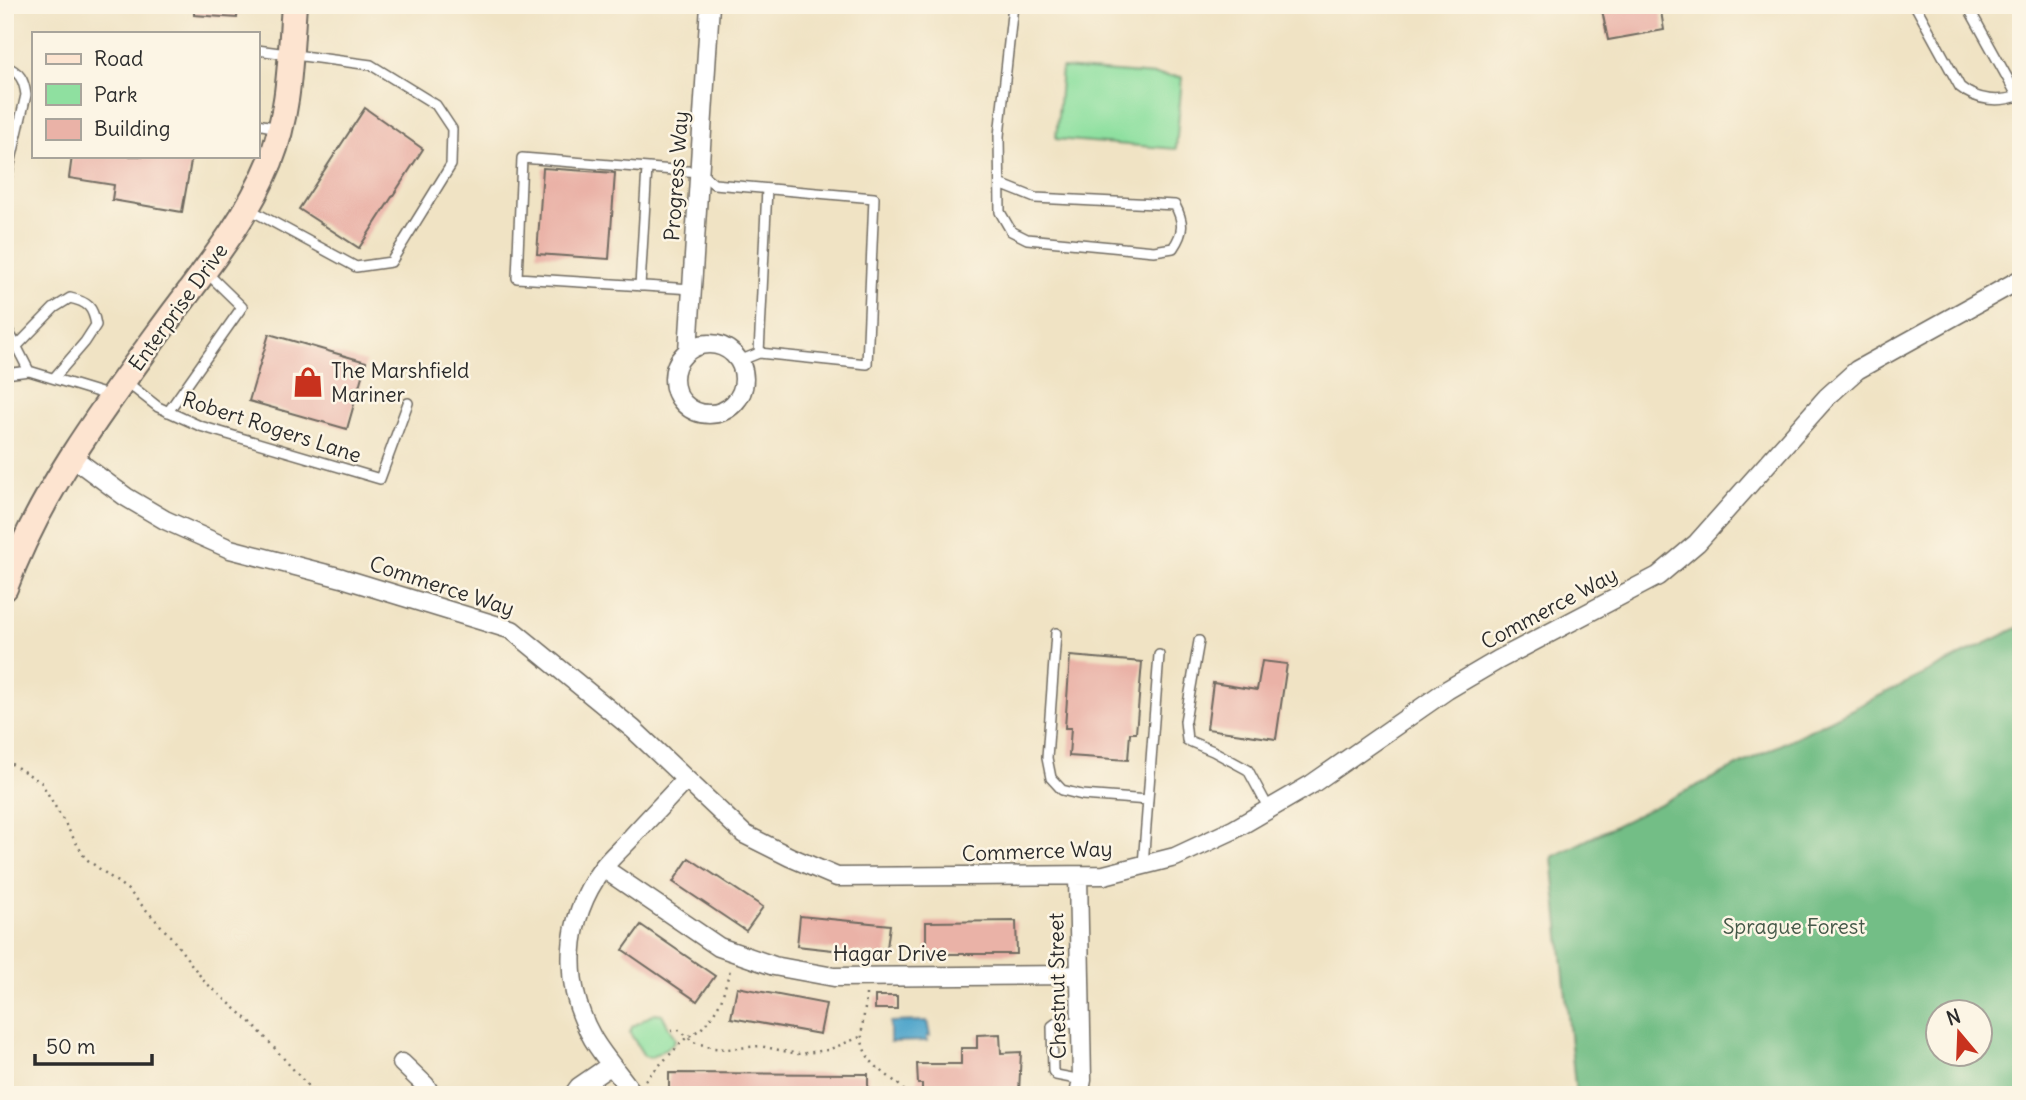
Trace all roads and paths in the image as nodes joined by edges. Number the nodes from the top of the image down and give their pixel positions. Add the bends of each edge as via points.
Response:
1 (294, 5) edge
2 (710, 5) edge
3 (1013, 5) edge
4 (1915, 5) edge
5 (1967, 5) edge
6 (259, 50) edge
7 (291, 53) junction
8 (5, 66) edge
9 (2019, 96) edge
10 (269, 126) edge
11 (647, 168) junction
12 (699, 172) junction
13 (1000, 184) junction
14 (5, 186) edge
15 (767, 189) junction
16 (248, 208) junction
17 (205, 270) junction
18 (2021, 279) edge
19 (640, 286) junction
20 (692, 289) junction
21 (5, 324) edge
22 (17, 346) junction
23 (688, 351) junction
24 (759, 353) junction
25 (739, 361) junction
26 (29, 371) junction
27 (5, 373) edge
28 (54, 378) junction
29 (118, 388) junction
30 (408, 403) dead end
31 (168, 412) junction
32 (72, 457) junction
33 (5, 588) edge
34 (1056, 633) dead end
35 (1199, 640) dead end
36 (1159, 655) dead end
37 (5, 760) edge
38 (686, 779) junction
39 (1148, 800) junction
40 (1269, 808) junction
41 (1143, 865) junction
42 (603, 868) junction
43 (1077, 876) junction
44 (736, 953) junction
45 (1080, 975) junction
46 (866, 977) junction
47 (1081, 1022) junction
48 (671, 1031) dead end
49 (860, 1037) junction
50 (686, 1038) junction
51 (402, 1063) dead end
52 (611, 1065) junction
53 (1081, 1087) edge
54 (640, 1091) edge
55 (316, 1095) edge
56 (431, 1095) edge
57 (573, 1095) edge
58 (907, 1095) edge

1 - 7 street, Enterprise Drive
2 - 12 street, Progress Way
3 - 13 lane via 999,136
4 - 9 lane via 1960,87 1982,99
5 - 9 lane
6 - 7 lane
7 - 10 street, Enterprise Drive via 286,101
7 - 16 lane via 371,65 436,106 452,129 451,164 391,262 356,267
8 - 14 lane via 24,81 26,95
10 - 16 street, Enterprise Drive via 271,160
11 - 12 lane
11 - 19 lane
11 - 19 lane via 522,158 517,278
12 - 15 lane via 714,184
12 - 20 street, Progress Way
13 - 13 lane via 1000,212 1011,231 1027,239 1154,251 1173,248 1181,236 1182,219 1175,205 1035,198
15 - 24 lane
15 - 24 lane via 874,198 867,364
16 - 17 street, Enterprise Drive
17 - 29 street, Enterprise Drive
17 - 31 lane via 242,307
18 - 40 street, Commerce Way via 1857,370 1827,397 1697,543 1658,576 1447,690
19 - 20 lane
20 - 23 street, Progress Way
21 - 22 lane
22 - 26 lane
22 - 28 lane via 54,308 70,298 84,301 93,309 96,325
23 - 25 street via 719,345
23 - 25 street, Progress Way via 675,370 677,394 695,411 707,414 730,407 738,398 744,377
24 - 25 lane
26 - 27 lane
26 - 28 lane
28 - 29 lane
29 - 31 lane, Robert Rogers Lane
29 - 32 street, Enterprise Drive
30 - 31 lane, Robert Rogers Lane via 380,479 200,426
32 - 33 street, Enterprise Drive
32 - 38 street, Commerce Way via 165,520 230,549 512,630 633,729
34 - 39 lane via 1047,758 1051,778 1062,790 1083,795
35 - 40 lane via 1185,722 1187,740 1248,770
36 - 39 lane
37 - 55 path via 41,782 85,858 128,890 204,981 254,1025
38 - 42 street
38 - 43 street, Commerce Way via 744,834 837,877
39 - 41 lane
40 - 41 street, Commerce Way via 1175,858
41 - 43 street, Commerce Way
42 - 44 street, Hagar Drive via 719,947
42 - 52 street via 574,924 570,953 580,1012
43 - 45 street, Chestnut Street
44 - 46 street, Hagar Drive via 822,975
44 - 50 path via 721,1001 701,1029
45 - 46 street, Hagar Drive
45 - 47 street, Chestnut Street
46 - 49 path
47 - 53 street, Chestnut Street
47 - 53 lane via 1052,1026 1053,1070
48 - 50 path via 680,1030
49 - 50 path via 828,1050 798,1054 760,1046 714,1048
49 - 58 path via 876,1066
50 - 54 path via 643,1081
51 - 56 street
52 - 54 street
52 - 57 street

